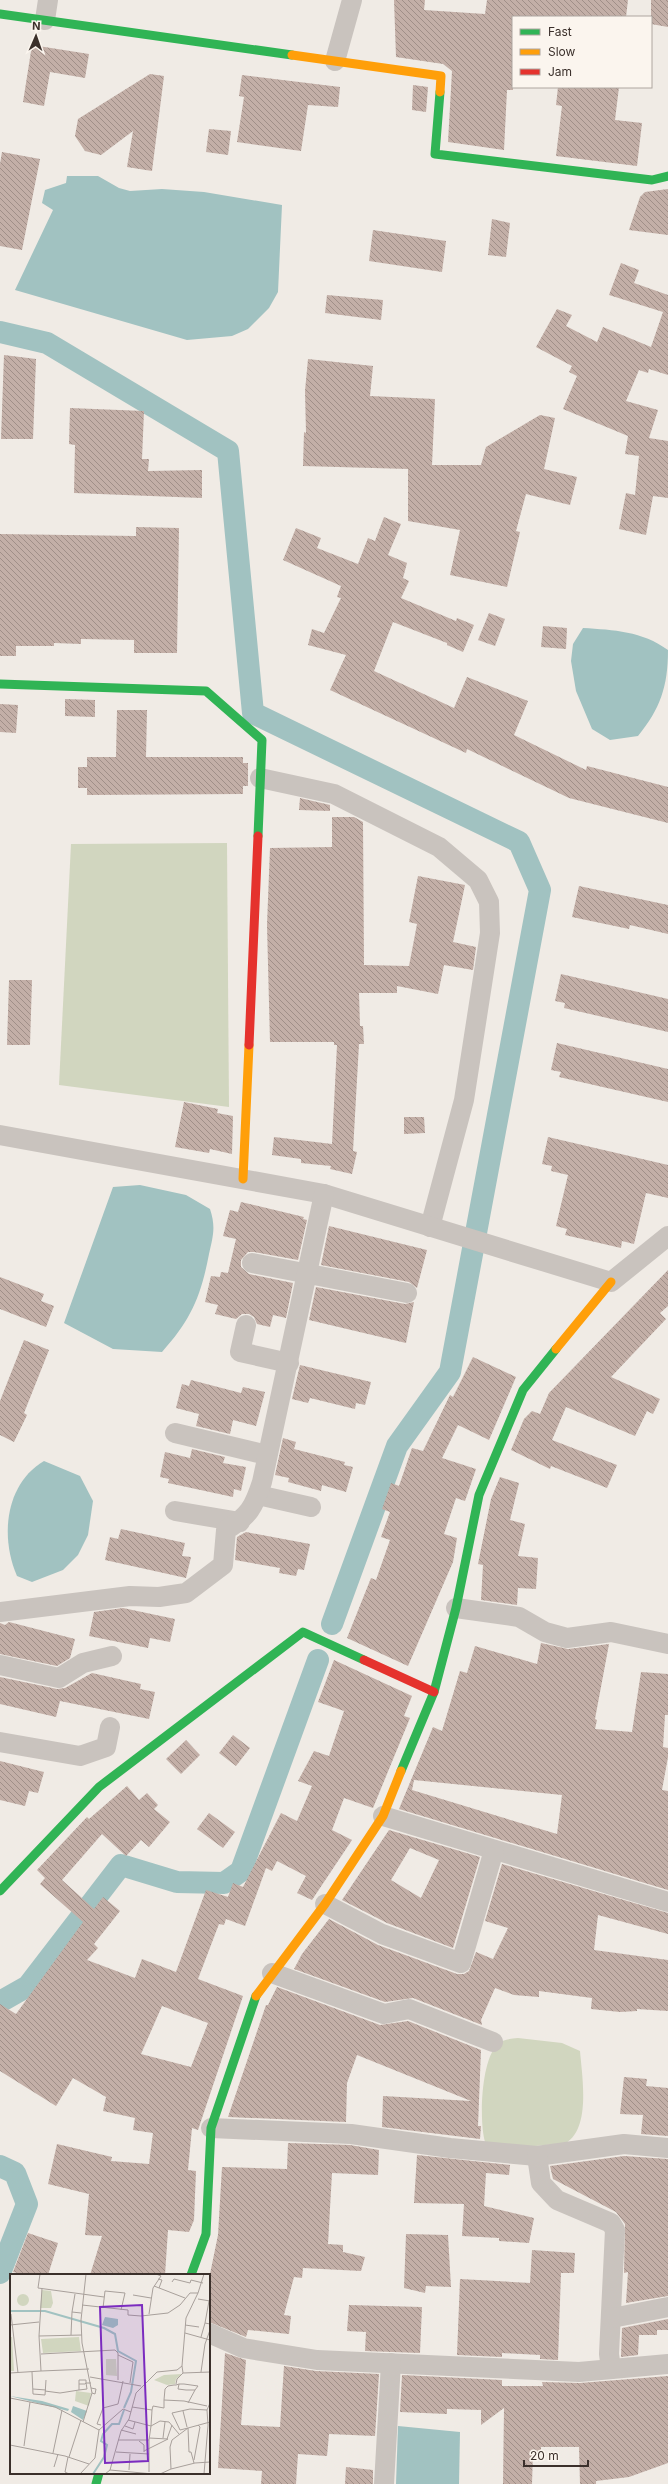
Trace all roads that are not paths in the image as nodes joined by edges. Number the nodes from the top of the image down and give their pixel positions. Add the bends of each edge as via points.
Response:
1 (48, 0) edge
2 (352, 0) edge
3 (0, 14) edge
4 (45, 20) junction
5 (335, 62) junction
6 (668, 176) edge
7 (0, 684) edge
8 (260, 778) junction
9 (0, 1135) edge
10 (243, 1179) junction
11 (324, 1194) junction
12 (430, 1227) junction
13 (668, 1236) edge
14 (252, 1263) dead end
15 (308, 1274) junction
16 (611, 1282) junction
17 (408, 1293) dead end
18 (246, 1325) dead end
19 (289, 1363) junction
20 (175, 1433) dead end
21 (268, 1455) junction
22 (258, 1495) junction
23 (311, 1507) dead end
24 (174, 1511) dead end
25 (240, 1522) junction
26 (456, 1608) junction
27 (0, 1612) edge
28 (668, 1644) edge
29 (112, 1656) dead end
30 (0, 1665) edge
31 (434, 1692) junction
32 (110, 1727) dead end
33 (0, 1742) edge
34 (383, 1816) junction
35 (494, 1850) junction
36 (0, 1891) edge
37 (668, 1902) edge
38 (325, 1904) junction
39 (272, 1973) junction
40 (493, 2042) dead end
41 (211, 2128) junction
42 (668, 2148) edge
43 (537, 2156) junction
44 (191, 2274) edge
45 (668, 2307) edge
46 (612, 2318) junction
47 (210, 2333) edge
48 (391, 2363) junction
49 (668, 2364) edge
50 (611, 2369) junction
51 (99, 2474) edge
52 (96, 2484) edge
53 (384, 2484) edge

1 - 4 street
2 - 5 street
3 - 4 street
4 - 5 street
5 - 6 street via 441,76 435,154 652,180
7 - 8 street via 206,691 262,740
8 - 10 street
8 - 12 street via 334,794 439,847 478,880 489,902 490,933 464,1100
9 - 10 street
10 - 11 street
11 - 12 street
11 - 15 street
12 - 16 street
13 - 16 street
14 - 15 street
15 - 17 street
15 - 19 street
16 - 26 street via 523,1390 479,1496
18 - 19 street via 240,1352
19 - 21 street
20 - 21 street
21 - 22 street
22 - 23 street
22 - 25 street via 254,1506
24 - 25 street
25 - 27 street via 226,1530 223,1565 186,1593 159,1597 130,1596
26 - 28 street via 519,1617 545,1632 567,1638 611,1632
26 - 31 street
29 - 30 street via 83,1663 59,1678
31 - 34 street
31 - 36 street via 303,1632 99,1787
32 - 33 street via 106,1746 80,1756
34 - 35 street
34 - 38 street
35 - 37 street
35 - 38 street via 461,1963 382,1934
38 - 39 street
39 - 40 street via 384,2014 408,2010
39 - 41 street via 257,1992
41 - 43 street via 351,2134 450,2148
41 - 44 street via 206,2234
42 - 43 street via 624,2144
43 - 46 street via 541,2183 558,2200 611,2223 615,2230
45 - 46 street
46 - 50 street via 609,2354
47 - 48 street via 243,2348 317,2360
48 - 50 street via 579,2372
48 - 53 street
49 - 50 street
51 - 52 street

